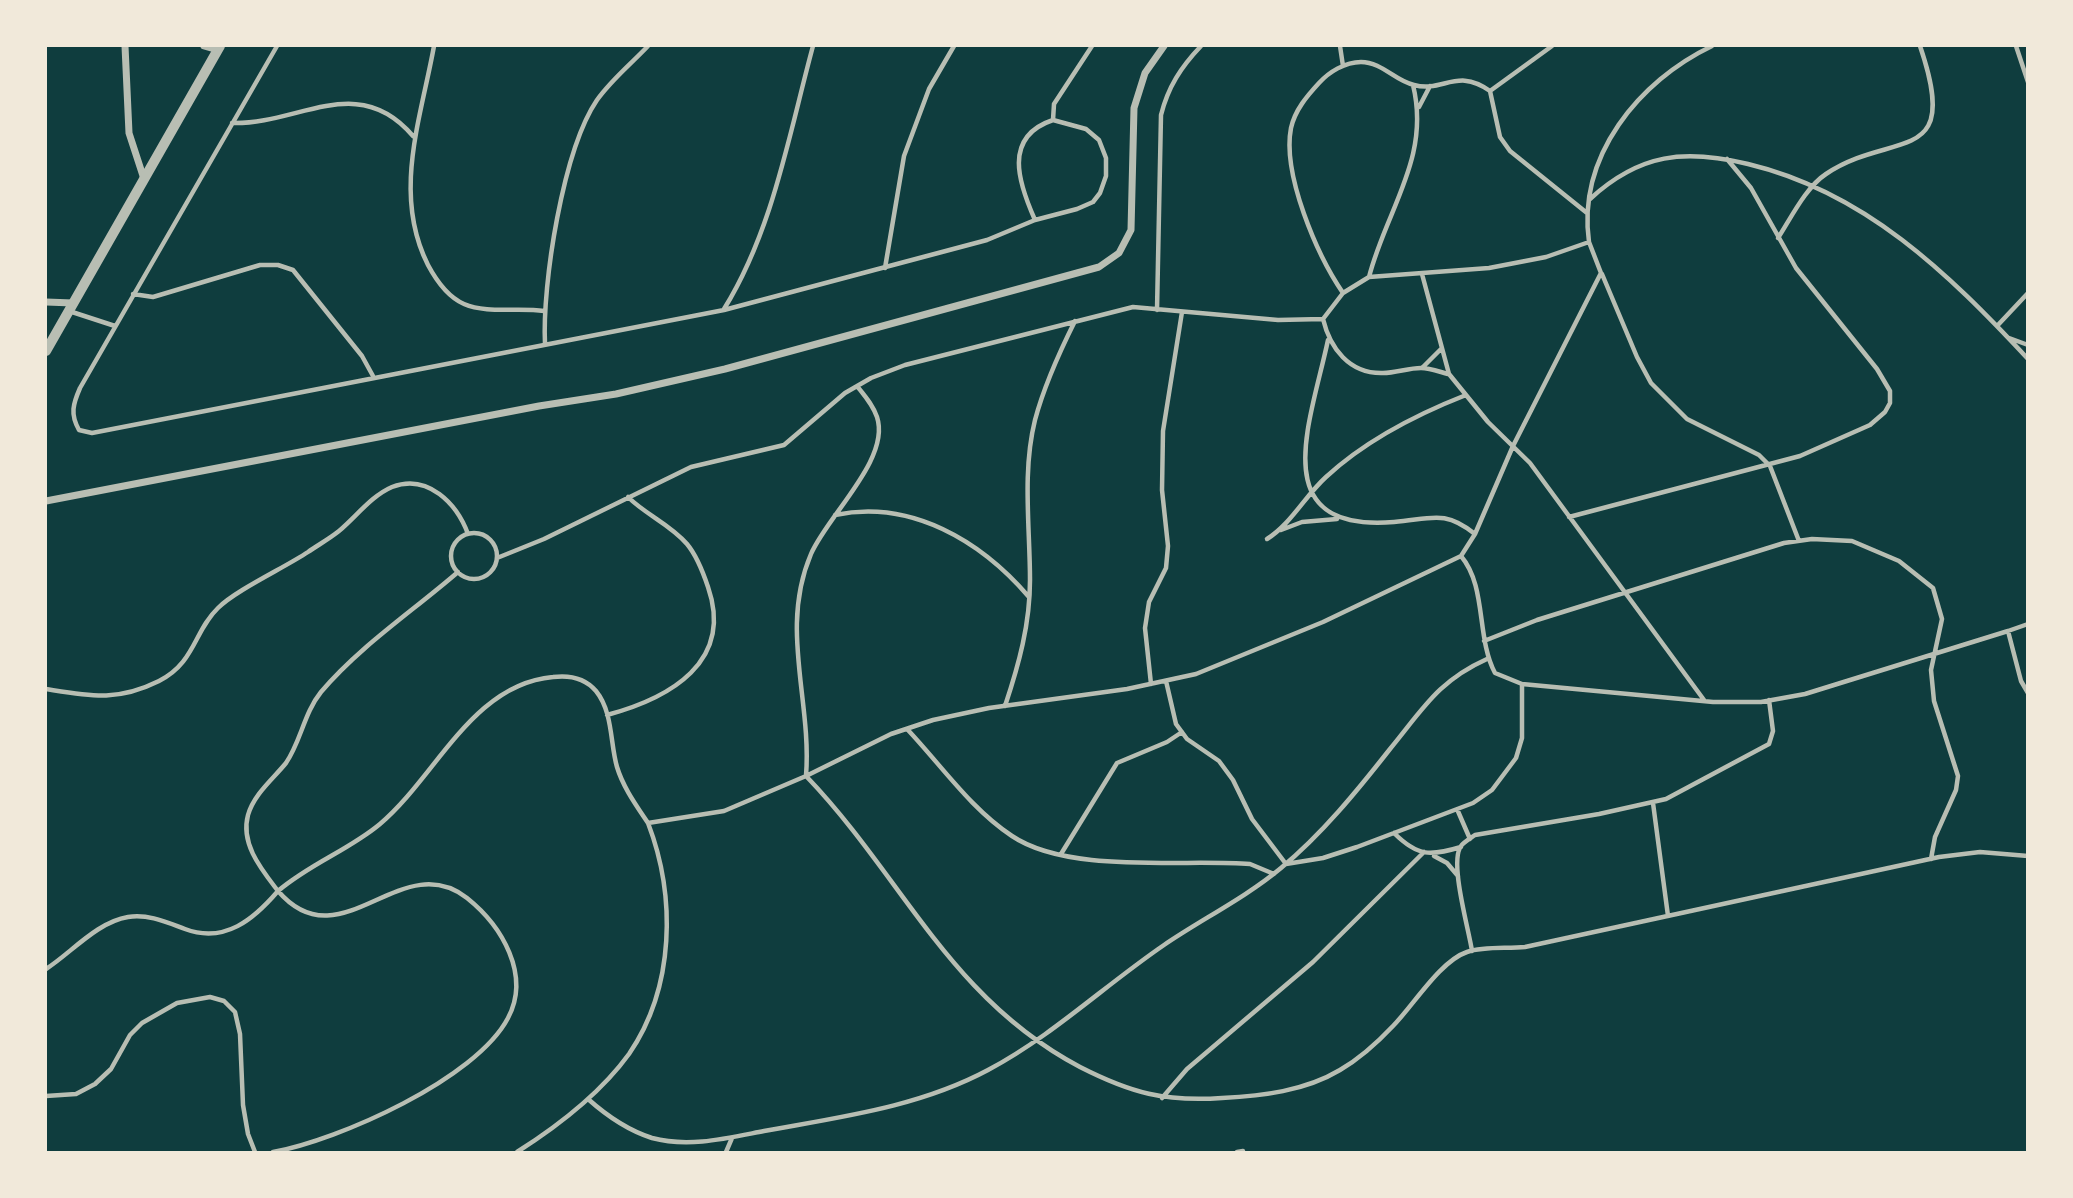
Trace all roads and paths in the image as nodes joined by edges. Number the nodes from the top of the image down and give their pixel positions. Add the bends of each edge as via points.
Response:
1 (125, 46) edge
2 (204, 46) edge
3 (276, 46) edge
4 (434, 46) edge
5 (648, 46) edge
6 (813, 46) edge
7 (954, 46) edge
8 (1092, 46) edge
9 (1164, 46) edge
10 (1201, 46) edge
11 (1340, 46) edge
12 (1552, 46) edge
13 (1712, 46) edge
14 (1920, 46) edge
15 (2016, 46) edge
16 (219, 48) edge
17 (1343, 66) junction
18 (2028, 82) edge
19 (1413, 85) junction
20 (1430, 86) junction
21 (1490, 91) junction
22 (1418, 107) junction
23 (1053, 120) junction
24 (232, 123) junction
25 (414, 136) junction
26 (1727, 159) junction
27 (144, 179) junction
28 (1815, 184) junction
29 (1590, 199) junction
30 (1587, 213) junction
31 (1035, 220) junction
32 (1778, 238) junction
33 (1589, 242) junction
34 (885, 268) junction
35 (1601, 273) junction
36 (1422, 274) junction
37 (1369, 277) junction
38 (1343, 293) junction
39 (2028, 293) edge
40 (134, 294) junction
41 (46, 302) edge
42 (71, 307) junction
43 (724, 310) junction
44 (1157, 310) junction
45 (544, 311) junction
46 (1182, 312) junction
47 (1323, 319) junction
48 (1075, 321) junction
49 (115, 326) junction
50 (1997, 326) junction
51 (2007, 337) junction
52 (1328, 340) junction
53 (545, 344) junction
54 (2028, 345) edge
55 (1441, 348) junction
56 (46, 351) edge
57 (2028, 359) edge
58 (1422, 368) junction
59 (1449, 374) junction
60 (373, 376) junction
61 (857, 386) junction
62 (1466, 395) junction
63 (1513, 446) junction
64 (1770, 466) junction
65 (1310, 492) junction
66 (628, 497) junction
67 (46, 501) edge
68 (834, 515) junction
69 (1569, 517) junction
70 (1340, 519) junction
71 (1280, 530) junction
72 (468, 534) junction
73 (1475, 534) junction
74 (1267, 539) dead end
75 (1799, 541) junction
76 (1461, 556) junction
77 (497, 558) junction
78 (458, 572) junction
79 (1626, 593) junction
80 (1029, 597) junction
81 (2028, 624) edge
82 (2008, 631) junction
83 (1484, 642) junction
84 (1933, 655) junction
85 (1487, 659) junction
86 (1166, 681) junction
87 (1152, 684) junction
88 (1522, 684) junction
89 (46, 689) edge
90 (2028, 693) edge
91 (1769, 700) junction
92 (1704, 701) junction
93 (1005, 706) junction
94 (607, 715) junction
95 (907, 729) junction
96 (1182, 732) junction
97 (806, 776) junction
98 (1653, 803) junction
99 (1457, 809) junction
100 (648, 823) junction
101 (1394, 833) junction
102 (1470, 839) junction
103 (1461, 846) junction
104 (1424, 852) junction
105 (1061, 854) junction
106 (1433, 855) junction
107 (2028, 856) edge
108 (1931, 859) junction
109 (1286, 864) junction
110 (1274, 874) junction
111 (1458, 876) junction
112 (278, 891) junction
113 (1668, 916) junction
114 (1472, 951) junction
115 (46, 969) edge
116 (1037, 1041) junction
117 (46, 1096) edge
118 (1163, 1098) junction
119 (588, 1099) junction
120 (732, 1138) junction
121 (1243, 1151) edge
122 (255, 1153) edge
123 (273, 1153) edge
124 (517, 1153) edge
125 (726, 1153) edge
126 (1237, 1153) edge

1 - 27 street via 129,133
2 - 16 street
3 - 24 lane
4 - 25 lane
5 - 45 lane via 613,79 583,130 561,209
6 - 43 lane via 781,172 738,287
7 - 34 lane via 911,132 896,190
8 - 23 lane via 1054,104
9 - 67 street via 1145,73 1134,108 1131,230 1119,253 1099,267 640,388
10 - 44 lane via 1167,92 1161,115
11 - 17 lane
12 - 21 lane
13 - 29 lane via 1669,72 1636,102 1606,145
14 - 28 lane via 1933,97 1925,131 1910,144 1840,165
15 - 18 lane
16 - 27 street
17 - 19 lane via 1360,62 1382,67
17 - 38 lane via 1325,76 1297,112 1290,150 1318,251
19 - 20 lane
19 - 22 lane
20 - 21 lane via 1458,79
20 - 22 lane
21 - 30 lane via 1500,137 1510,151
22 - 37 lane via 1415,154
23 - 31 lane via 1029,134 1020,150 1021,183
23 - 31 lane via 1086,129 1099,140 1106,176 1093,202
24 - 25 lane via 318,106 368,104 389,113
24 - 40 lane
25 - 45 lane via 414,226 432,273 464,304
26 - 28 lane
26 - 29 lane via 1697,153 1669,157 1620,176
26 - 32 lane via 1751,188
27 - 42 street
28 - 32 lane
28 - 50 lane via 1889,230
29 - 30 lane
30 - 33 lane
31 - 34 lane via 986,240
32 - 64 lane via 1823,304 1877,369 1890,391 1890,403 1870,425
33 - 35 lane
33 - 36 lane via 1546,257 1489,268
34 - 43 lane
35 - 63 lane
35 - 64 lane via 1637,357 1660,393 1687,419 1759,455
36 - 37 lane
36 - 55 lane
37 - 38 lane
38 - 47 lane
39 - 50 lane
40 - 49 lane
40 - 60 lane via 153,297 260,265 293,270
41 - 42 street
42 - 49 lane
42 - 56 street
43 - 53 lane
44 - 46 lane
44 - 48 lane via 1133,307
45 - 53 lane
46 - 47 lane
46 - 87 lane via 1163,431 1166,568 1149,602 1145,628
47 - 52 lane
48 - 61 lane via 905,365
48 - 80 lane via 1034,422 1027,493
49 - 60 lane via 73,406 79,430 92,433
50 - 51 lane
51 - 54 lane
51 - 57 lane
52 - 58 lane via 1359,369 1379,373
52 - 65 lane via 1306,454
53 - 60 lane
55 - 58 lane
55 - 59 lane
58 - 59 lane
59 - 62 lane
61 - 66 lane via 784,445 691,467
61 - 68 lane via 878,419 878,441 859,480
62 - 63 lane
62 - 65 lane via 1379,436
63 - 69 lane
63 - 73 lane
64 - 69 lane
64 - 75 lane
65 - 70 lane via 1328,513
65 - 71 lane
66 - 77 lane
66 - 94 lane via 674,529 689,546 715,606 715,631 708,652 676,687 651,701
68 - 80 lane via 887,510 928,522 979,551
68 - 97 lane via 811,553 796,615 795,647 807,727
69 - 79 lane
70 - 71 lane via 1302,522
70 - 73 lane via 1364,524 1443,517 1458,520
71 - 74 lane
72 - 77 lane via 489,538
72 - 78 lane via 452,550
72 - 89 lane via 450,502 432,489 412,483 392,487 338,531 217,608 189,657 161,680 128,694 100,698
73 - 76 lane
75 - 79 lane
75 - 84 lane via 1852,541 1919,575 1940,603 1940,637
76 - 83 lane via 1474,582
76 - 86 lane via 1251,653
77 - 78 lane via 492,571 479,578
78 - 112 lane via 356,657 321,693 287,761 254,804 248,815 248,839 255,860
79 - 83 lane via 1537,620
79 - 92 lane
80 - 93 lane via 1023,651
81 - 82 lane
82 - 84 lane
82 - 90 lane
83 - 85 lane
84 - 91 lane via 1805,694
84 - 108 lane via 1934,701 1958,776
85 - 88 lane via 1494,673
85 - 109 lane via 1434,692 1359,787
86 - 87 lane
86 - 96 lane
87 - 93 lane
88 - 92 lane
88 - 99 lane via 1522,738 1516,758 1492,790
91 - 92 lane
91 - 98 lane via 1773,731 1769,744
93 - 95 lane
94 - 100 lane via 618,768
94 - 112 lane via 596,692 585,682 566,676 513,688 475,717 425,779 377,827 302,871
95 - 97 lane
95 - 105 lane via 994,822 1033,848
96 - 105 lane via 1117,763
96 - 109 lane via 1219,761 1252,819
97 - 100 lane via 724,811
97 - 116 lane via 959,971
98 - 102 lane
98 - 113 lane
99 - 101 lane
99 - 102 lane
100 - 119 lane via 667,896 664,959 639,1038
101 - 104 lane via 1404,844
101 - 109 lane via 1323,858
102 - 103 lane
103 - 106 lane
103 - 111 lane
104 - 106 lane
104 - 118 lane via 1312,962 1187,1069
105 - 110 lane via 1250,864
106 - 111 lane
107 - 108 lane via 1980,852
108 - 113 lane
109 - 110 lane
110 - 116 lane via 1156,951
111 - 114 lane
112 - 115 lane via 254,916 224,932 206,934 157,919 124,918 102,928
112 - 123 lane via 291,906 310,914 336,915 364,908 412,885 434,882 450,887 499,935 511,954 518,980 508,1020 439,1082 344,1131
113 - 114 lane via 1525,947
114 - 118 lane via 1450,962 1393,1027 1360,1056 1311,1085 1230,1098
116 - 118 lane via 1107,1081
116 - 120 lane via 986,1071 937,1092 861,1113
117 - 122 lane via 76,1094 95,1084 111,1069 142,1023 177,1003 210,997 224,1001 236,1012 243,1105
119 - 120 lane via 628,1128 653,1138 680,1142
119 - 124 lane
120 - 125 lane
121 - 126 lane

